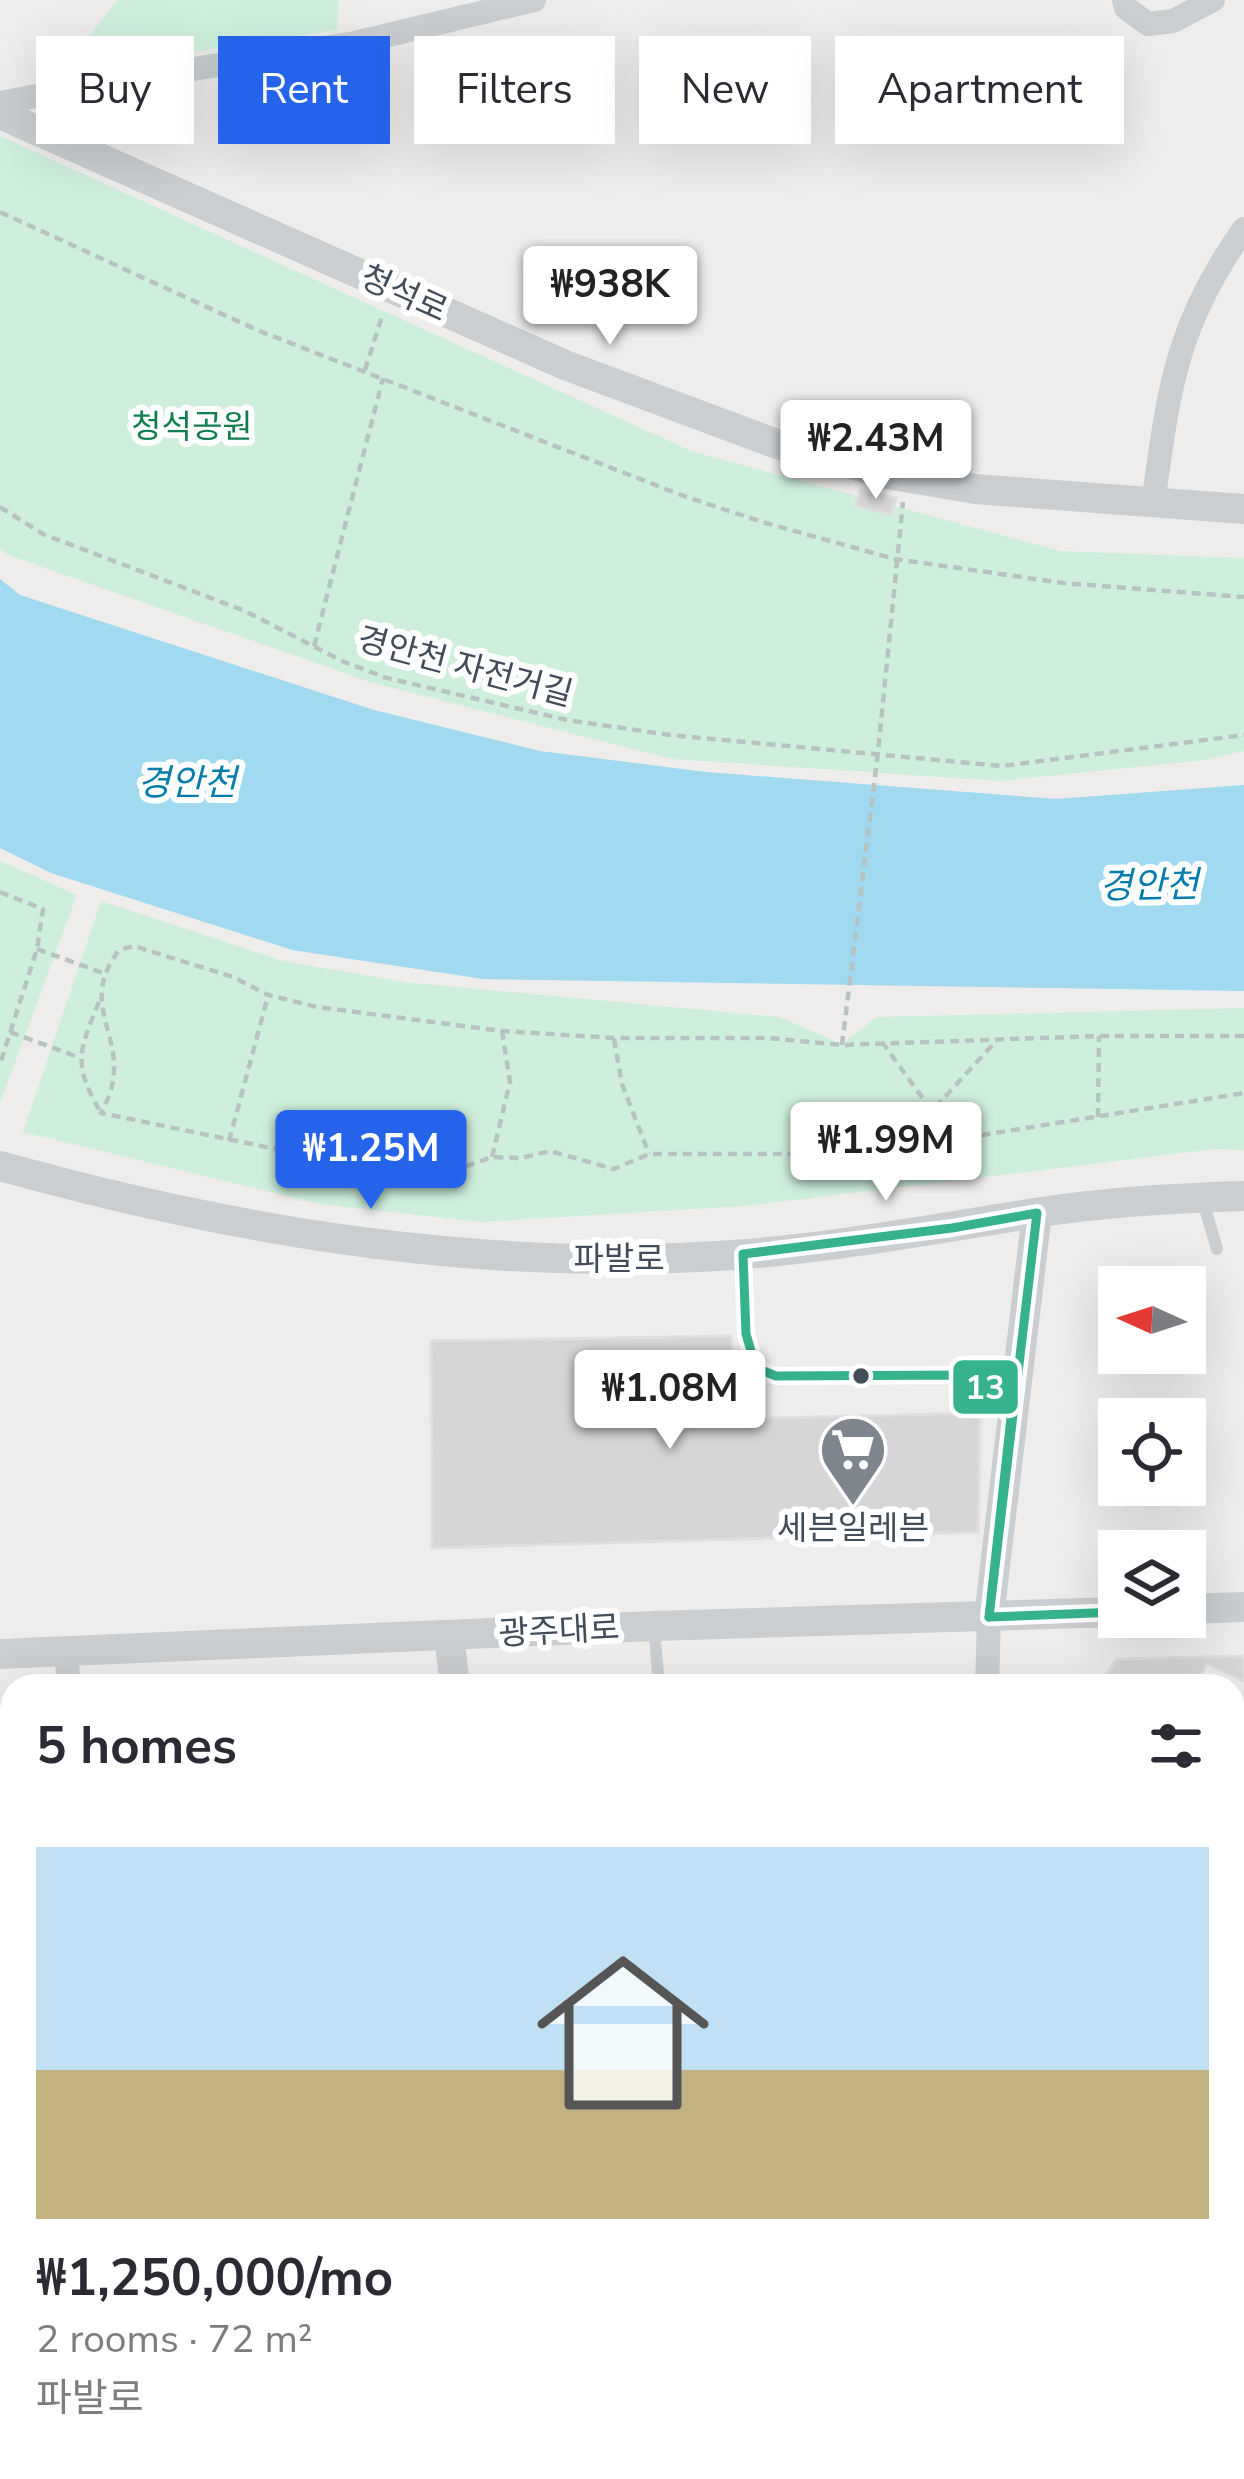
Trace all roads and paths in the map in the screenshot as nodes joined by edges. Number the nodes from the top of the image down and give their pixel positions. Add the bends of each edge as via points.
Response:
1 (534, 0) edge
2 (1124, 0) edge
3 (1214, 0) edge
4 (194, 69) edge
5 (36, 96) edge
6 (0, 103) edge
7 (0, 114) edge
8 (36, 129) edge
9 (70, 144) edge
10 (0, 212) edge
11 (1244, 229) edge
12 (391, 288) junction
13 (365, 370) junction
14 (382, 378) junction
15 (906, 478) junction
16 (1153, 504) junction
17 (0, 507) edge
18 (1244, 509) edge
19 (896, 559) junction
20 (1244, 597) edge
21 (314, 646) junction
22 (1244, 735) edge
23 (878, 752) junction
24 (0, 892) edge
25 (37, 949) junction
26 (104, 970) junction
27 (268, 995) junction
28 (99, 1004) junction
29 (502, 1031) junction
30 (10, 1032) junction
31 (1099, 1036) junction
32 (1244, 1036) edge
33 (614, 1038) junction
34 (998, 1039) junction
35 (882, 1042) junction
36 (842, 1045) junction
37 (79, 1058) junction
38 (0, 1064) edge
39 (1244, 1093) edge
40 (932, 1111) junction
41 (101, 1113) junction
42 (1098, 1118) junction
43 (229, 1141) junction
44 (933, 1146) junction
45 (649, 1154) junction
46 (492, 1157) junction
47 (0, 1166) edge
48 (1244, 1196) edge
49 (1202, 1197) junction
50 (1037, 1213) junction
51 (1216, 1249) dead end
52 (743, 1255) junction
53 (1012, 1418) junction
54 (1244, 1607) edge
55 (1206, 1608) edge
56 (1098, 1613) edge
57 (989, 1617) junction
58 (654, 1626) junction
59 (449, 1636) junction
60 (68, 1653) junction
61 (0, 1654) edge
62 (68, 1674) edge
63 (454, 1674) edge
64 (658, 1674) edge
65 (987, 1674) edge

1 - 4 street via 355,44
2 - 3 street via 1148,24
5 - 6 street
7 - 8 street, 청석로
9 - 12 street, 청석로
10 - 13 path via 257,330
11 - 16 street via 1210,278 1179,350
12 - 13 path
12 - 15 street, 청석로 via 648,399
13 - 14 path
14 - 19 path via 681,495
14 - 21 path
15 - 16 street, 청석로
15 - 19 path
16 - 18 street, 청석로
17 - 21 path, 경안천 자전거길 via 77,550 245,611
19 - 20 path
19 - 23 path
21 - 23 path, 경안천 자전거길 via 387,678 568,720
22 - 23 path, 경안천 자전거길 via 1002,766
23 - 36 path
24 - 25 path via 43,909
25 - 26 path
25 - 30 path
26 - 27 path via 118,950 134,946
26 - 28 path
27 - 29 path
27 - 43 path
28 - 37 path
28 - 41 path via 113,1084
29 - 33 path
29 - 46 path via 510,1082
30 - 37 path
30 - 38 path
31 - 32 path
31 - 34 path
31 - 42 path
33 - 36 path
33 - 45 path
34 - 35 path
34 - 40 path
35 - 36 path
35 - 40 path
37 - 41 path
39 - 42 path
40 - 44 path
41 - 43 path
42 - 44 path
43 - 46 path via 353,1165 456,1169
44 - 45 path via 863,1154
45 - 46 path via 614,1169 564,1152
47 - 52 street, 파발로 via 205,1217 367,1244 595,1261
48 - 49 street, 파발로
49 - 50 street, 파발로
49 - 51 lane
50 - 52 street, 파발로
50 - 53 street
52 - 53 lane via 746,1334 756,1367 776,1376 970,1375
53 - 57 street
54 - 55 street
56 - 57 street, 광주대로
57 - 58 street, 광주대로
57 - 65 street
58 - 59 street, 광주대로
58 - 64 lane
59 - 60 street, 광주대로
59 - 63 street
60 - 61 street, 광주대로
60 - 62 street

